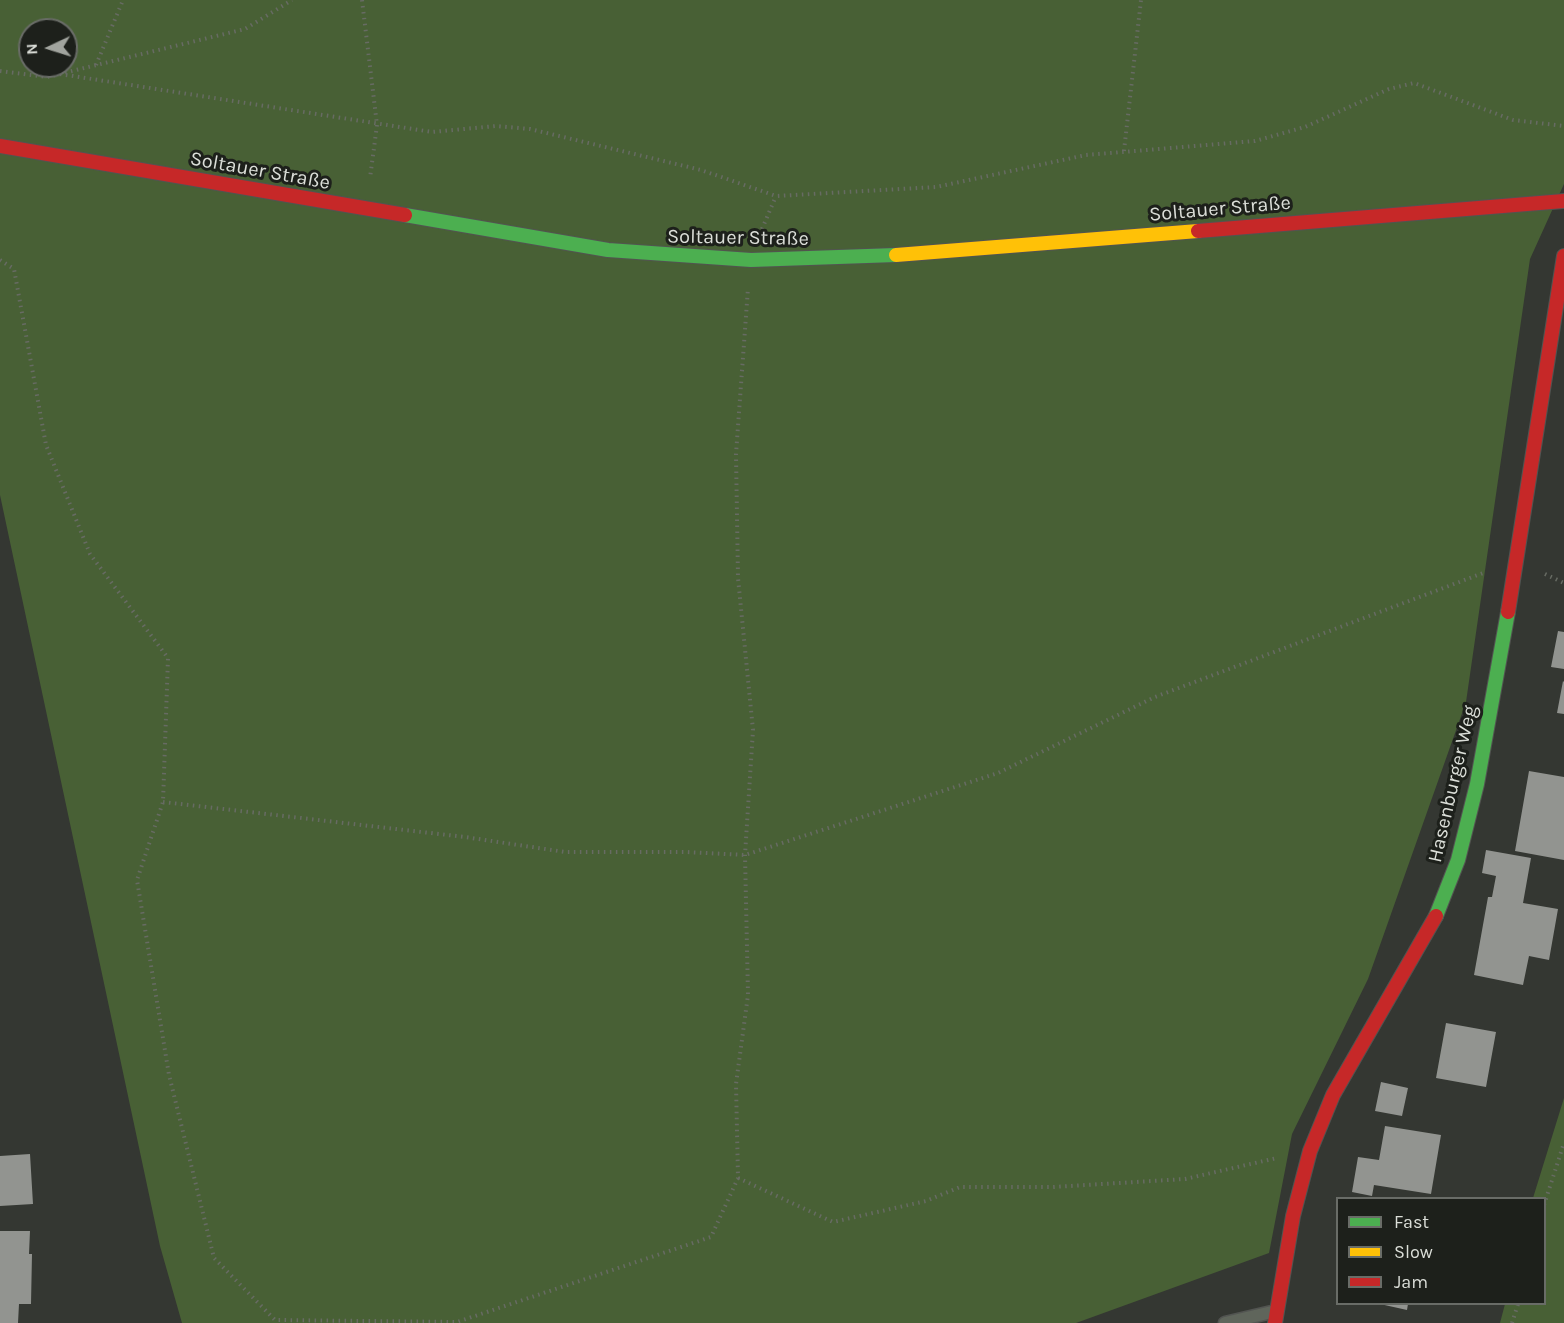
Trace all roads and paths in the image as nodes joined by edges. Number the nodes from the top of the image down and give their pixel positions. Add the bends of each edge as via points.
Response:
1 (123, 0) edge
2 (292, 0) edge
3 (362, 0) edge
4 (1141, 0) edge
5 (96, 65) junction
6 (78, 70) edge
7 (0, 71) edge
8 (18, 73) edge
9 (78, 77) edge
10 (377, 125) junction
11 (1564, 126) edge
12 (0, 146) edge
13 (1124, 152) junction
14 (369, 185) dead end
15 (1564, 201) edge
16 (1564, 256) edge
17 (0, 260) edge
18 (751, 260) junction
19 (1484, 573) dead end
20 (163, 802) junction
21 (745, 855) junction
22 (1564, 1143) edge
23 (1310, 1151) junction
24 (738, 1178) junction
25 (1546, 1202) edge
26 (1518, 1305) edge
27 (1276, 1317) edge
28 (1225, 1323) edge
29 (1512, 1323) edge

1 - 5 path
2 - 5 path via 245,29
3 - 10 path
4 - 13 path
5 - 6 path
7 - 8 path
9 - 10 path
10 - 13 path via 432,132 496,126 530,129 701,170 776,195 936,187 1086,155
10 - 14 path
11 - 13 path via 1513,120 1414,83 1389,89 1305,128 1255,141
12 - 18 street, Soltauer Straße via 608,250
15 - 18 street, Soltauer Straße via 859,258
16 - 23 street, Hasenburger Weg via 1517,560 1477,784 1458,860 1430,930 1333,1095
17 - 20 path via 14,269 46,445 90,554 168,658
18 - 21 path via 736,454 738,578 753,730
19 - 21 path via 1155,697 998,773
20 - 21 path via 565,852
20 - 24 path via 137,880 169,1075 214,1258 275,1320 457,1322 711,1237
21 - 24 path via 748,995 736,1084
22 - 25 path
23 - 24 path via 1185,1179 1053,1187 960,1187 926,1201 833,1222
23 - 27 street, Hasenburger Weg via 1293,1216
26 - 29 path
27 - 28 lane

